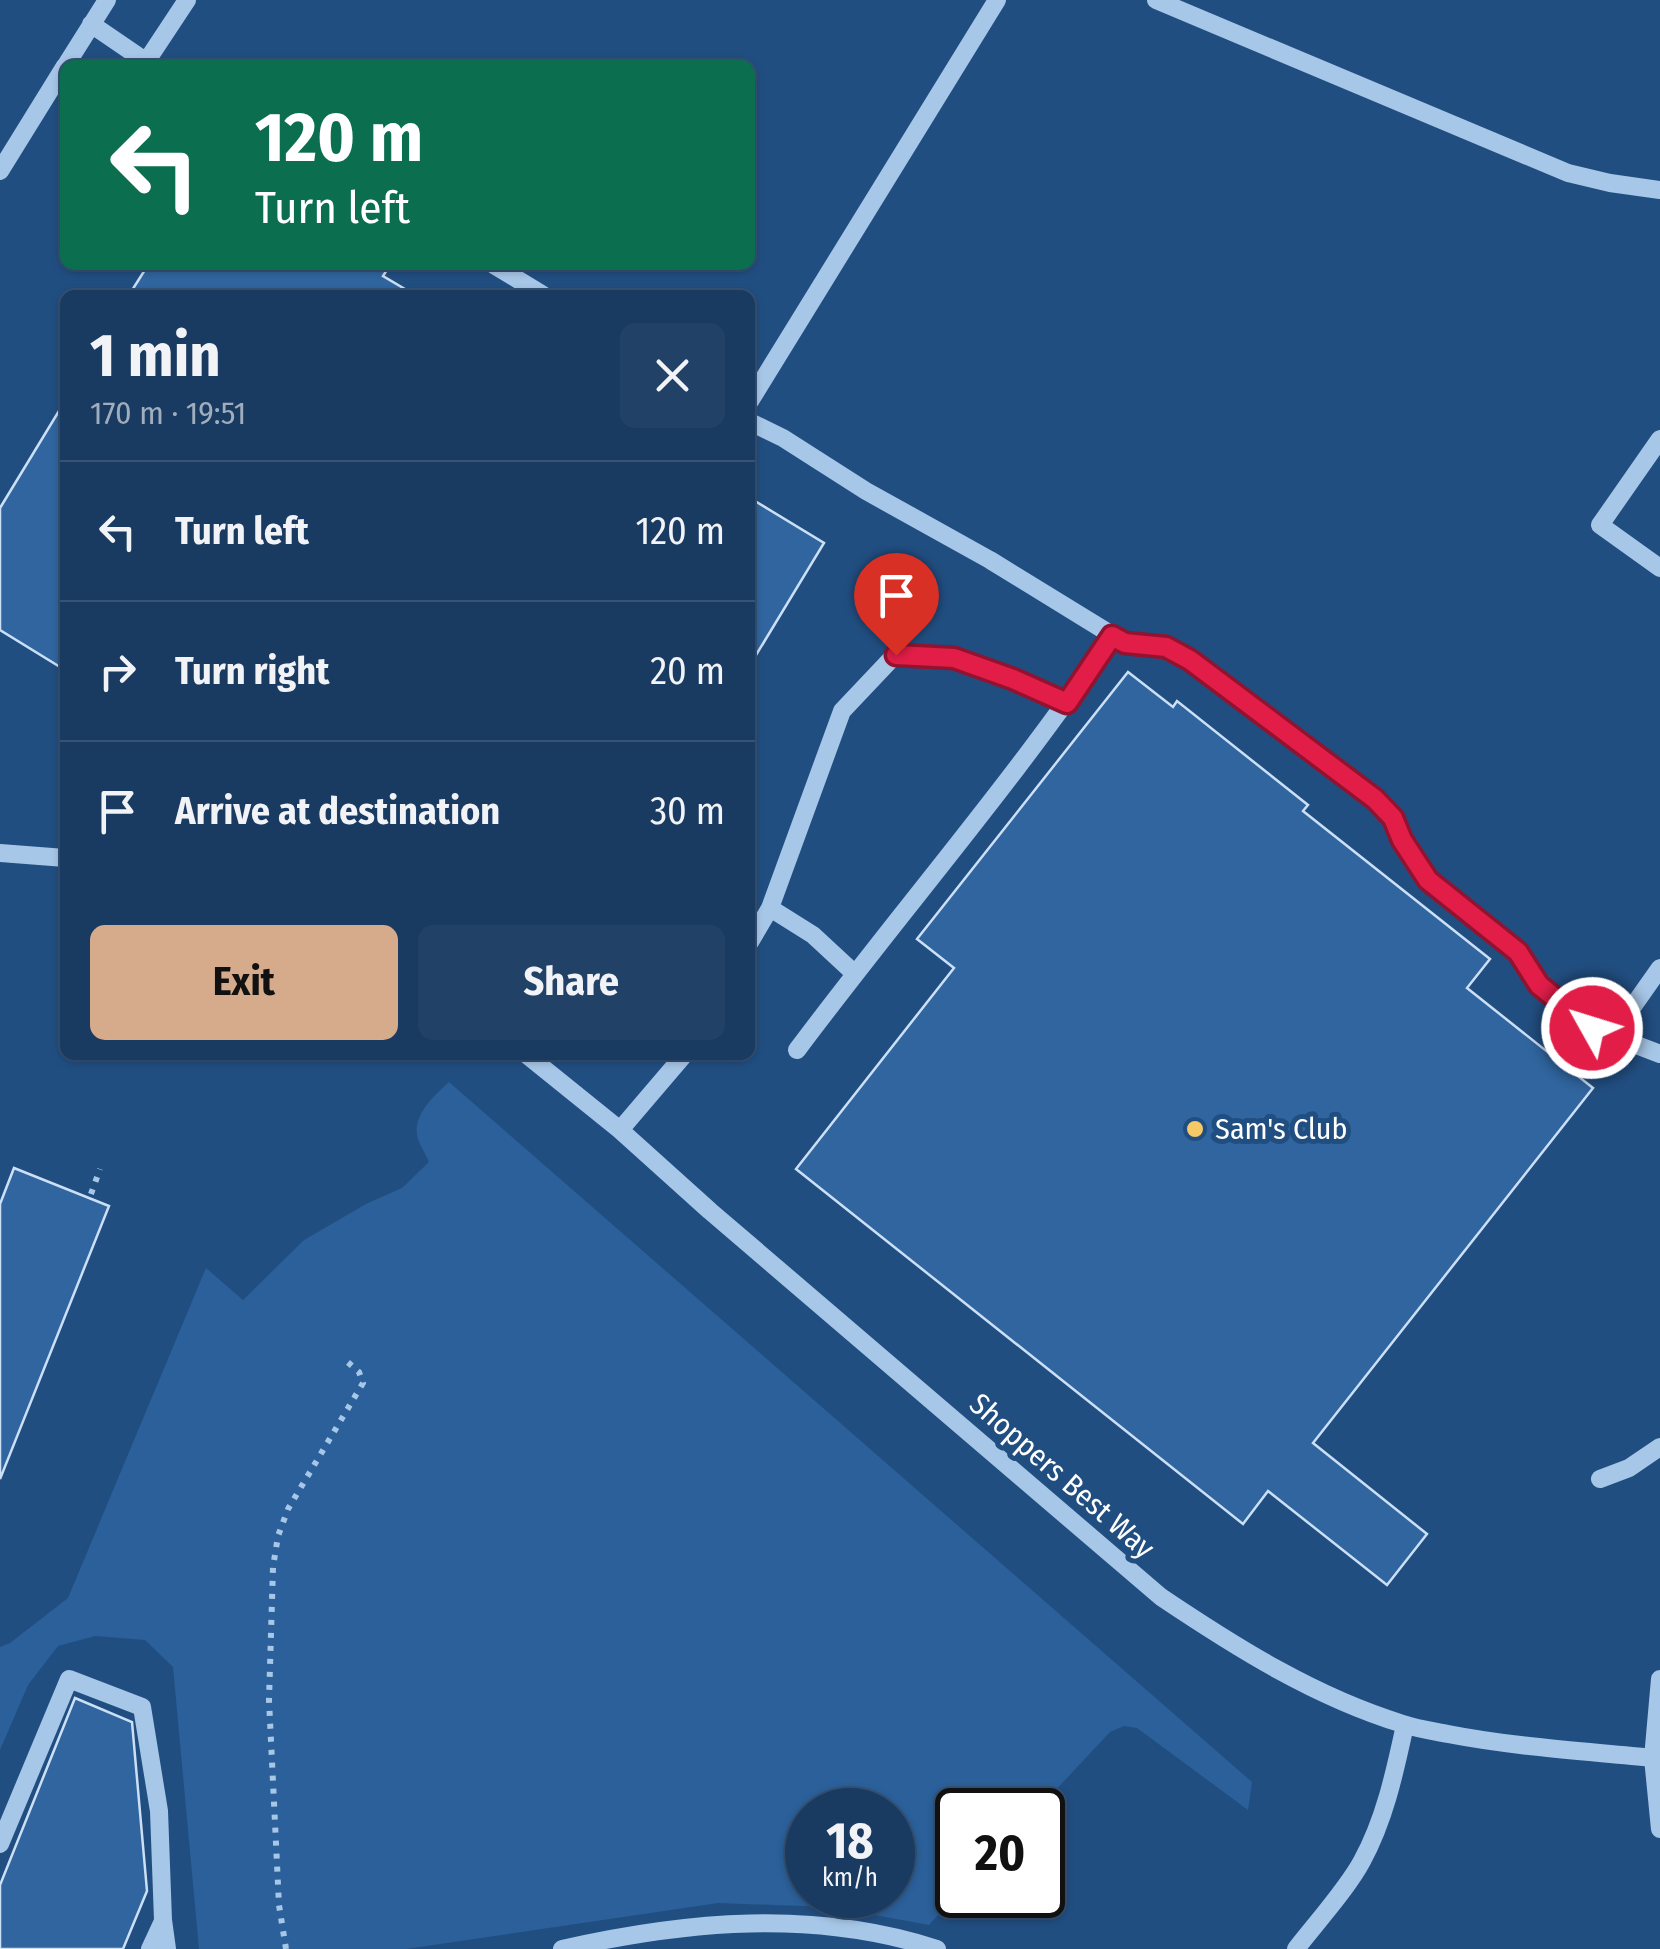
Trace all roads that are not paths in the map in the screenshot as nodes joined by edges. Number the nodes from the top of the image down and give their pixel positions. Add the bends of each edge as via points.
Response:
1 (108, 0) edge
2 (188, 0) edge
3 (997, 0) edge
4 (1156, 0) edge
5 (1185, 6) edge
6 (91, 24) junction
7 (69, 60) edge
8 (143, 60) edge
9 (151, 60) edge
10 (60, 74) edge
11 (0, 172) edge
12 (1660, 190) edge
13 (502, 270) edge
14 (535, 290) edge
15 (755, 393) edge
16 (755, 424) edge
17 (1660, 439) edge
18 (1660, 568) edge
19 (1112, 636) junction
20 (1067, 703) junction
21 (0, 853) edge
22 (60, 857) edge
23 (770, 908) junction
24 (755, 934) edge
25 (1660, 968) edge
26 (854, 973) junction
27 (1612, 1036) junction
28 (797, 1050) dead end
29 (1660, 1054) edge
30 (533, 1060) edge
31 (682, 1060) edge
32 (620, 1130) junction
33 (1660, 1447) edge
34 (1600, 1479) dead end
35 (1660, 1679) edge
36 (1405, 1725) junction
37 (1652, 1758) junction
38 (1660, 1829) edge
39 (0, 1844) edge
40 (163, 1920) junction
41 (150, 1949) edge
42 (167, 1949) edge
43 (562, 1949) edge
44 (937, 1949) edge
45 (1296, 1949) edge

1 - 6 street
2 - 9 street
3 - 15 street
4 - 5 street
5 - 12 street via 1568,172
6 - 7 street
6 - 8 street
10 - 11 street
13 - 14 street
16 - 19 street
17 - 18 street via 1600,524
19 - 20 street
19 - 27 street via 1166,647 1190,660 1375,799 1428,880 1518,952 1539,985
20 - 23 street via 954,658 896,655 842,711
20 - 26 street
21 - 22 street
23 - 24 street
23 - 26 street
25 - 27 street
26 - 28 street
27 - 29 street
30 - 32 street, Shoppers Best Way
31 - 32 street
32 - 36 street, Shoppers Best Way via 1161,1597 1292,1678
33 - 34 street
35 - 37 street
36 - 37 street, Shoppers Best Way via 1484,1741
36 - 45 street via 1361,1864
37 - 38 street
39 - 40 street via 69,1679 142,1707 159,1811
40 - 41 street
40 - 42 street
43 - 44 street via 653,1931 773,1922 841,1926

